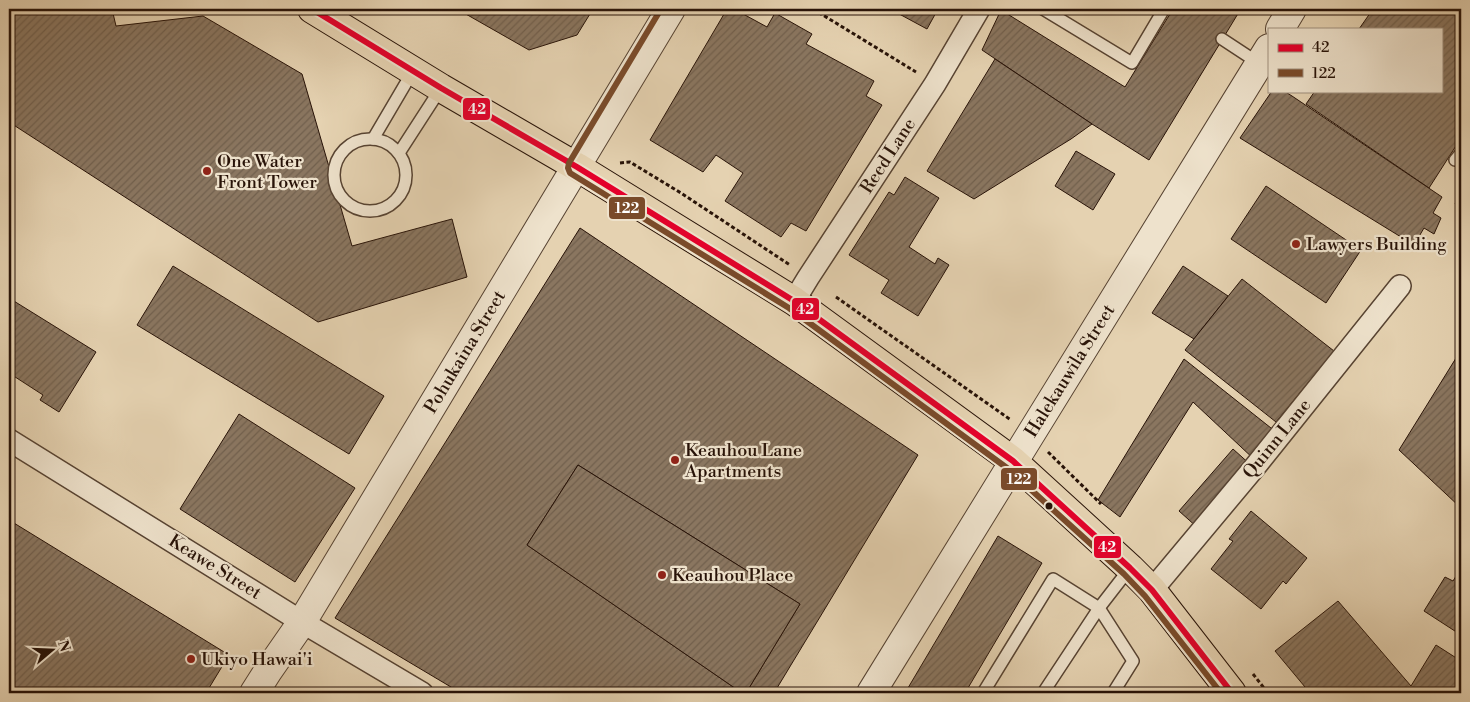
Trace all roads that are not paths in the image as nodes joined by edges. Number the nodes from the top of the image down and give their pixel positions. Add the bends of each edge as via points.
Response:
1 (312, 9) edge
2 (671, 9) edge
3 (979, 9) edge
4 (1043, 9) edge
5 (1164, 9) edge
6 (1292, 9) edge
7 (1281, 28) edge
8 (1222, 39) dead end
9 (1264, 56) edge
10 (413, 71) junction
11 (441, 88) junction
12 (373, 139) junction
13 (399, 153) junction
14 (577, 167) junction
15 (1400, 286) dead end
16 (794, 302) junction
17 (9, 440) edge
18 (1013, 461) junction
19 (1130, 568) junction
20 (1152, 590) junction
21 (1099, 608) junction
22 (302, 622) junction
23 (254, 693) edge
24 (422, 693) edge
25 (871, 693) edge
26 (983, 693) edge
27 (1043, 693) edge
28 (1113, 693) edge
29 (1232, 693) edge

1 - 10 main road
2 - 14 street, Pohukaina Street
3 - 16 street, Reed Lane via 935,84
4 - 5 lane via 1132,64
6 - 7 street
8 - 9 lane
9 - 18 street, Halekauwila Street
10 - 11 main road
10 - 12 lane
11 - 13 lane
11 - 14 main road
12 - 13 lane via 389,144
12 - 13 lane via 347,146 334,166 337,192 355,209 380,210 391,205 400,195 406,173
14 - 16 main road
14 - 22 street, Pohukaina Street
15 - 20 street, Quinn Lane
16 - 18 main road
17 - 22 street, Keawe Street
18 - 19 main road
18 - 25 street, Halekauwila Street
19 - 20 main road
19 - 21 lane
20 - 29 main road
21 - 26 lane via 1053,579
21 - 27 lane
21 - 28 lane via 1134,661
22 - 23 street, Pohukaina Street
22 - 24 street, Keawe Street

